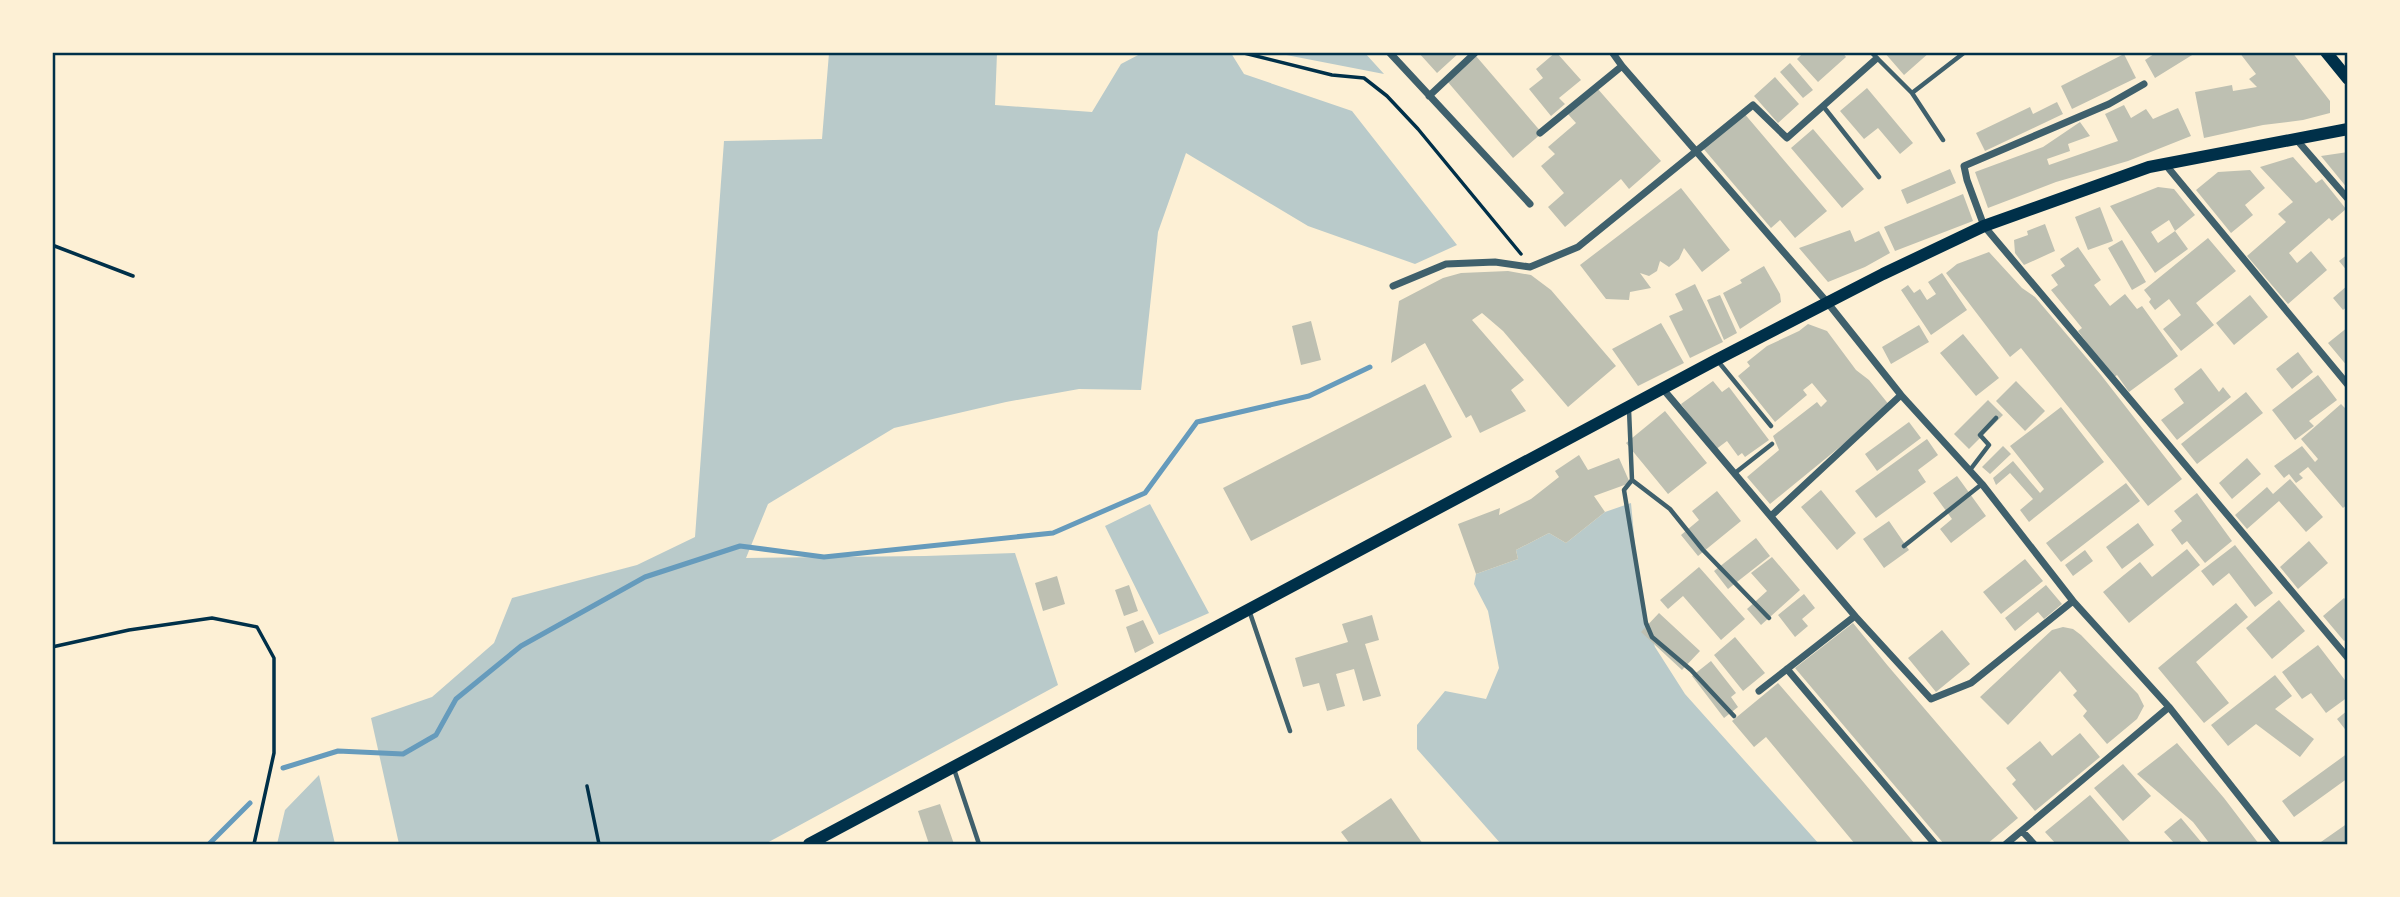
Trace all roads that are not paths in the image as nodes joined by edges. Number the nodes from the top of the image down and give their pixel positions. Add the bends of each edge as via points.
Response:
1 (1389, 52) edge
2 (1476, 52) edge
3 (1612, 52) edge
4 (1965, 52) edge
5 (2326, 52) edge
6 (1873, 56) edge
7 (1622, 66) junction
8 (2347, 79) edge
9 (2144, 84) dead end
10 (1912, 93) junction
11 (1429, 96) junction
12 (1822, 105) junction
13 (2347, 129) edge
14 (1540, 133) dead end
15 (2297, 139) junction
16 (1943, 140) dead end
17 (1695, 151) junction
18 (2165, 164) junction
19 (1879, 177) dead end
20 (2347, 200) edge
21 (1530, 204) dead end
22 (1984, 226) junction
23 (1393, 286) dead end
24 (1827, 302) junction
25 (1716, 360) junction
26 (2347, 384) edge
27 (1663, 389) junction
28 (1901, 395) junction
29 (1629, 406) junction
30 (1996, 418) dead end
31 (1771, 426) dead end
32 (1772, 444) dead end
33 (1969, 471) junction
34 (1735, 473) junction
35 (1632, 480) junction
36 (1982, 484) junction
37 (1771, 516) junction
38 (1904, 546) dead end
39 (2073, 601) junction
40 (1248, 609) junction
41 (1855, 616) junction
42 (1769, 618) dead end
43 (2347, 658) edge
44 (1787, 668) junction
45 (1759, 691) dead end
46 (2169, 707) junction
47 (1734, 716) dead end
48 (1290, 732) dead end
49 (953, 768) junction
50 (2022, 831) junction
51 (809, 845) edge
52 (979, 845) edge
53 (1935, 845) edge
54 (2006, 845) edge
55 (2034, 845) edge
56 (2277, 845) edge

1 - 11 street
2 - 11 street
3 - 7 street
4 - 10 lane
5 - 8 main road
6 - 10 lane
6 - 12 street
7 - 14 street
7 - 17 street
9 - 22 street via 2109,104 1964,166
10 - 16 lane
11 - 21 street
12 - 17 street via 1787,138 1753,105
12 - 19 lane
13 - 15 main road
15 - 18 main road
15 - 20 street
17 - 23 street via 1578,247 1530,267 1495,262 1446,264
17 - 24 street
18 - 22 main road
18 - 26 street
22 - 24 main road
22 - 43 street
24 - 25 main road
24 - 28 street
25 - 27 main road
25 - 31 lane
27 - 29 main road
27 - 34 street
28 - 33 street
28 - 37 street
29 - 35 lane
29 - 40 main road
30 - 33 lane via 1980,435 1989,445
32 - 34 lane
33 - 36 street
34 - 37 street
35 - 42 lane via 1670,509
35 - 47 lane via 1624,490 1646,623 1652,636 1692,670
36 - 38 lane
36 - 39 street
37 - 41 street
39 - 41 street via 1970,683 1931,699
39 - 46 street
40 - 48 lane
40 - 49 main road
41 - 44 street
44 - 45 street
44 - 53 street
46 - 50 street
46 - 56 street
49 - 51 main road
49 - 52 lane
50 - 54 street
50 - 55 street

